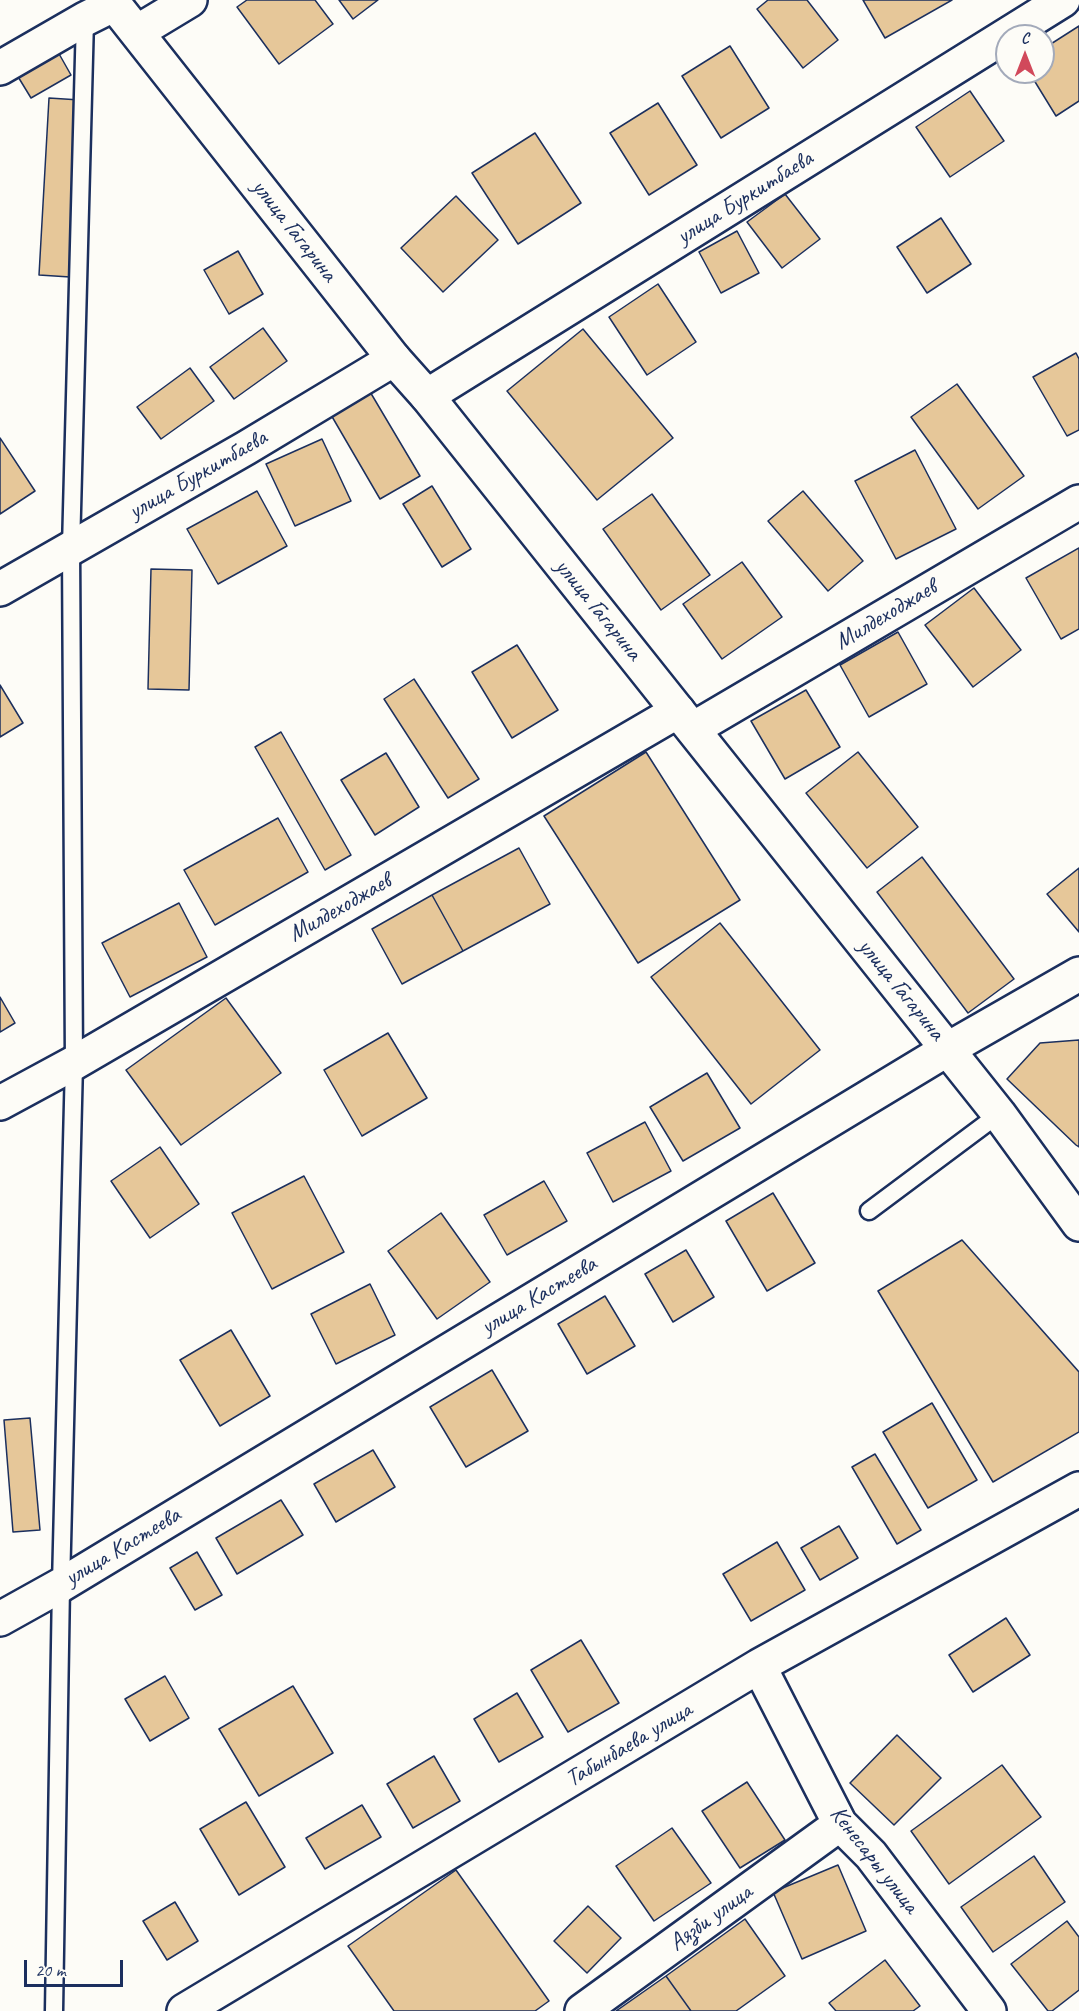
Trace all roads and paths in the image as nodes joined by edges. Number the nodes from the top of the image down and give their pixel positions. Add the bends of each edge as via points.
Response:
1 (190, 0) edge
2 (1063, 0) edge
3 (113, 2) edge
4 (85, 19) junction
5 (137, 32) junction
6 (0, 68) edge
7 (394, 359) junction
8 (427, 396) junction
9 (1079, 502) edge
10 (71, 548) junction
11 (0, 589) edge
12 (686, 720) junction
13 (1079, 974) edge
14 (948, 1049) junction
15 (74, 1063) junction
16 (0, 1103) edge
17 (999, 1114) junction
18 (869, 1211) dead end
19 (1079, 1224) edge
20 (1079, 1489) edge
21 (61, 1585) junction
22 (0, 1619) edge
23 (759, 1666) junction
24 (840, 1824) junction
25 (54, 2011) edge
26 (184, 2011) edge
27 (582, 2011) edge
28 (989, 2011) edge

1 - 5 street
2 - 8 street, улица Буркитбаева
3 - 4 street
3 - 5 street, улица Гагарина
4 - 6 street
4 - 10 lane
5 - 7 street, улица Гагарина
7 - 8 street, улица Гагарина
7 - 10 street, улица Буркитбаева
8 - 12 street, улица Гагарина
9 - 12 street, Милдеходжаев
10 - 11 street, улица Буркитбаева
10 - 15 lane
12 - 14 street, улица Гагарина
12 - 15 street, Милдеходжаев
13 - 14 street, улица Кастеева
14 - 17 street, улица Гагарина
14 - 21 street, улица Кастеева
15 - 16 street, Милдеходжаев
15 - 21 lane
17 - 18 lane
17 - 19 street, улица Гагарина
20 - 23 street, Табынбаева улица
21 - 22 street, улица Кастеева
21 - 25 lane
23 - 24 street, Кенесары улица
23 - 26 street, Табынбаева улица
24 - 27 street, Аязби улица
24 - 28 street, Кенесары улица via 871,1855

